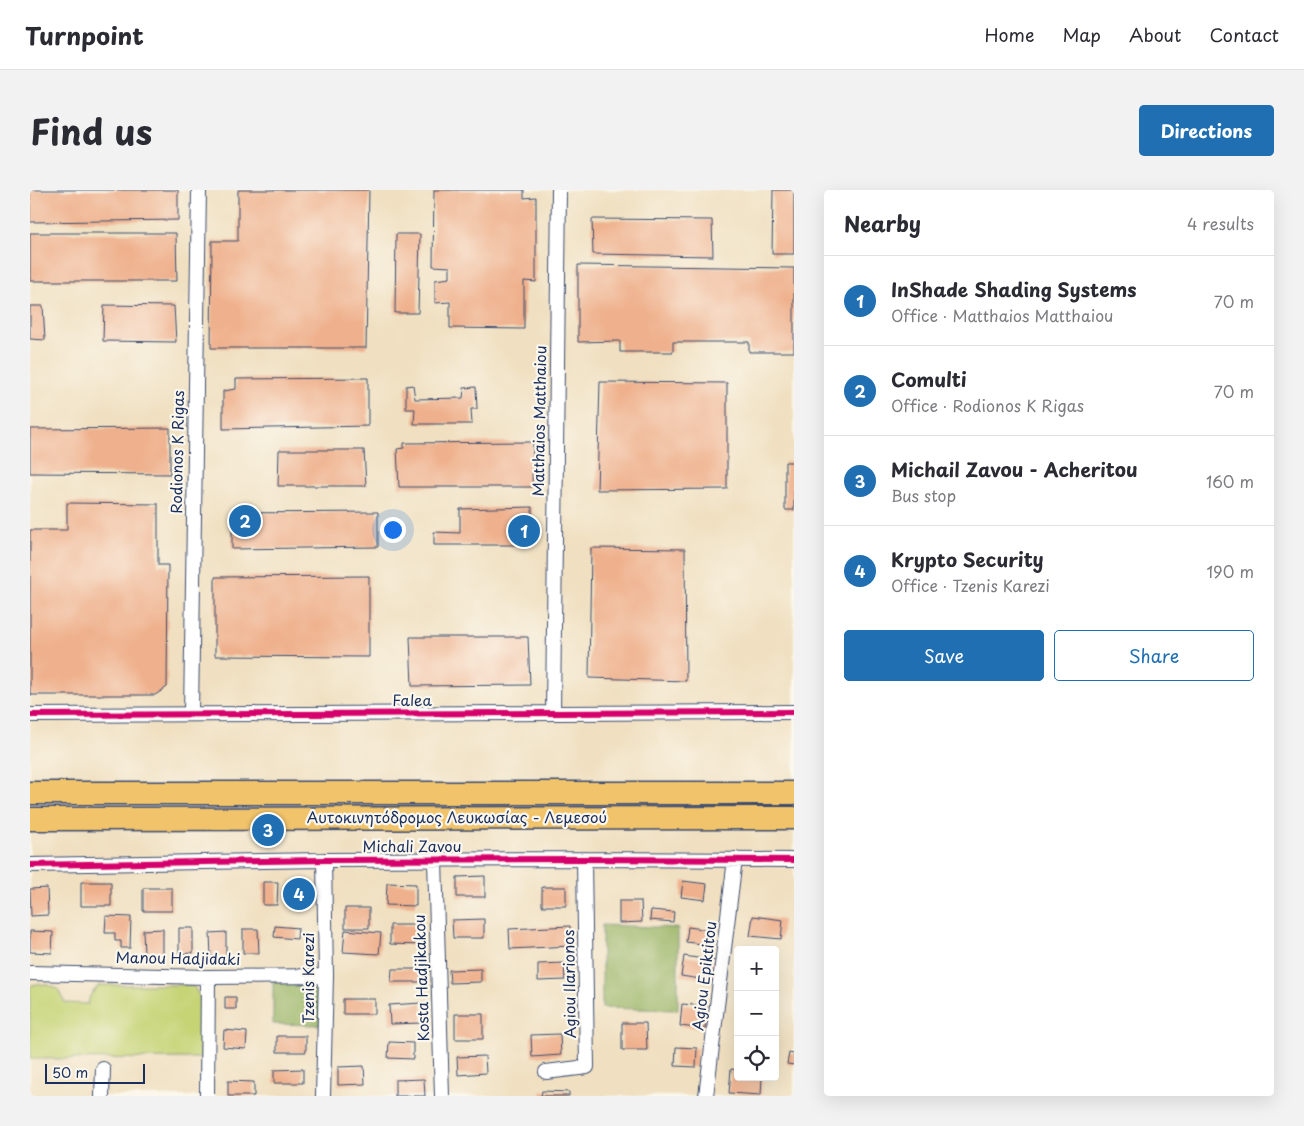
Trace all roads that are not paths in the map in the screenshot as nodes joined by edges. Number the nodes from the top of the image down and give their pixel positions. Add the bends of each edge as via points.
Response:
1 (198, 190) edge
2 (559, 190) edge
3 (794, 712) edge
4 (553, 713) junction
5 (191, 714) junction
6 (30, 715) edge
7 (794, 786) edge
8 (30, 793) edge
9 (665, 793) junction
10 (794, 793) edge
11 (794, 818) edge
12 (30, 819) edge
13 (584, 859) junction
14 (735, 859) junction
15 (324, 860) junction
16 (435, 860) junction
17 (794, 860) edge
18 (30, 865) edge
19 (30, 973) edge
20 (326, 976) junction
21 (208, 977) junction
22 (103, 1070) dead end
23 (546, 1072) dead end
24 (102, 1096) edge
25 (207, 1096) edge
26 (323, 1096) edge
27 (442, 1096) edge
28 (706, 1096) edge

1 - 5 street, Rodionos K Rigas
2 - 4 street, Matthaios Matthaiou
3 - 4 street, Falea
4 - 5 street, Falea
5 - 6 street, Falea
7 - 9 highway
8 - 9 highway, Αυτοκινητόδρομος Λευκωσίας - Λεμεσού
9 - 10 highway, Αυτοκινητόδρομος Λευκωσίας - Λεμεσού
11 - 12 highway, Αυτοκινητόδρομος Λευκωσίας - Λεμεσού
13 - 14 street, Michali Zavou
13 - 16 street, Michali Zavou
13 - 23 street, Agiou Ilarionos via 587,1067
14 - 17 street, Michali Zavou
14 - 28 street, Agiou Epiktitou
15 - 16 street, Michali Zavou
15 - 18 street, Michali Zavou
15 - 20 street, Tzenis Karezi
16 - 27 street, Kosta Hadjikakou
19 - 21 street, Manou Hadjidaki
20 - 21 street, Manou Hadjidaki
20 - 26 street, Tzenis Karezi
21 - 25 street
22 - 24 street

